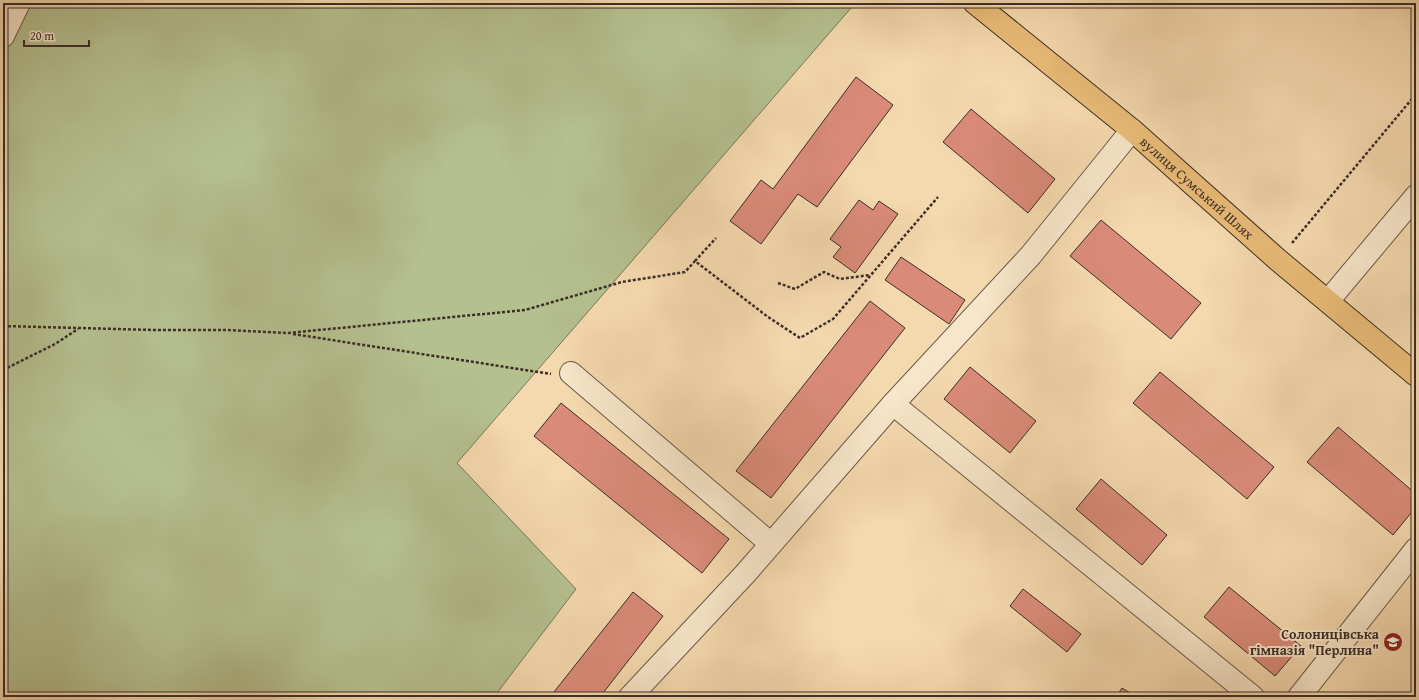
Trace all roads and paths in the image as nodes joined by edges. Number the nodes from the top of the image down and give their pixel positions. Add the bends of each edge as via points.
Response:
1 (19, 3) edge
2 (975, 3) edge
3 (3, 36) edge
4 (1416, 94) edge
5 (1132, 130) junction
6 (1416, 196) edge
7 (938, 197) dead end
8 (716, 238) dead end
9 (1278, 260) junction
10 (695, 261) junction
11 (870, 275) junction
12 (778, 283) dead end
13 (1328, 301) junction
14 (3, 326) edge
15 (78, 329) junction
16 (288, 333) junction
17 (3, 370) edge
18 (571, 373) joint
19 (1416, 375) edge
20 (893, 404) junction
21 (771, 544) junction
22 (1416, 549) edge
23 (630, 697) edge
24 (1253, 697) edge
25 (1299, 697) edge

1 - 3 street
2 - 5 main road, вулиця Сумський Шлях
4 - 9 path
5 - 9 main road, вулиця Сумський Шлях
5 - 20 street via 1030,255
6 - 13 street
7 - 11 path
8 - 10 path
9 - 13 main road, вулиця Сумський Шлях
10 - 11 path via 800,338 833,319
10 - 16 path via 685,272 622,282 525,310
11 - 12 path via 840,279 824,272 795,289
13 - 19 main road, вулиця Сумський Шлях
14 - 15 path
15 - 16 path
15 - 17 path via 55,344
16 - 18 path via 550,374
18 - 21 street
20 - 21 street
20 - 24 street
21 - 23 street
22 - 25 street

